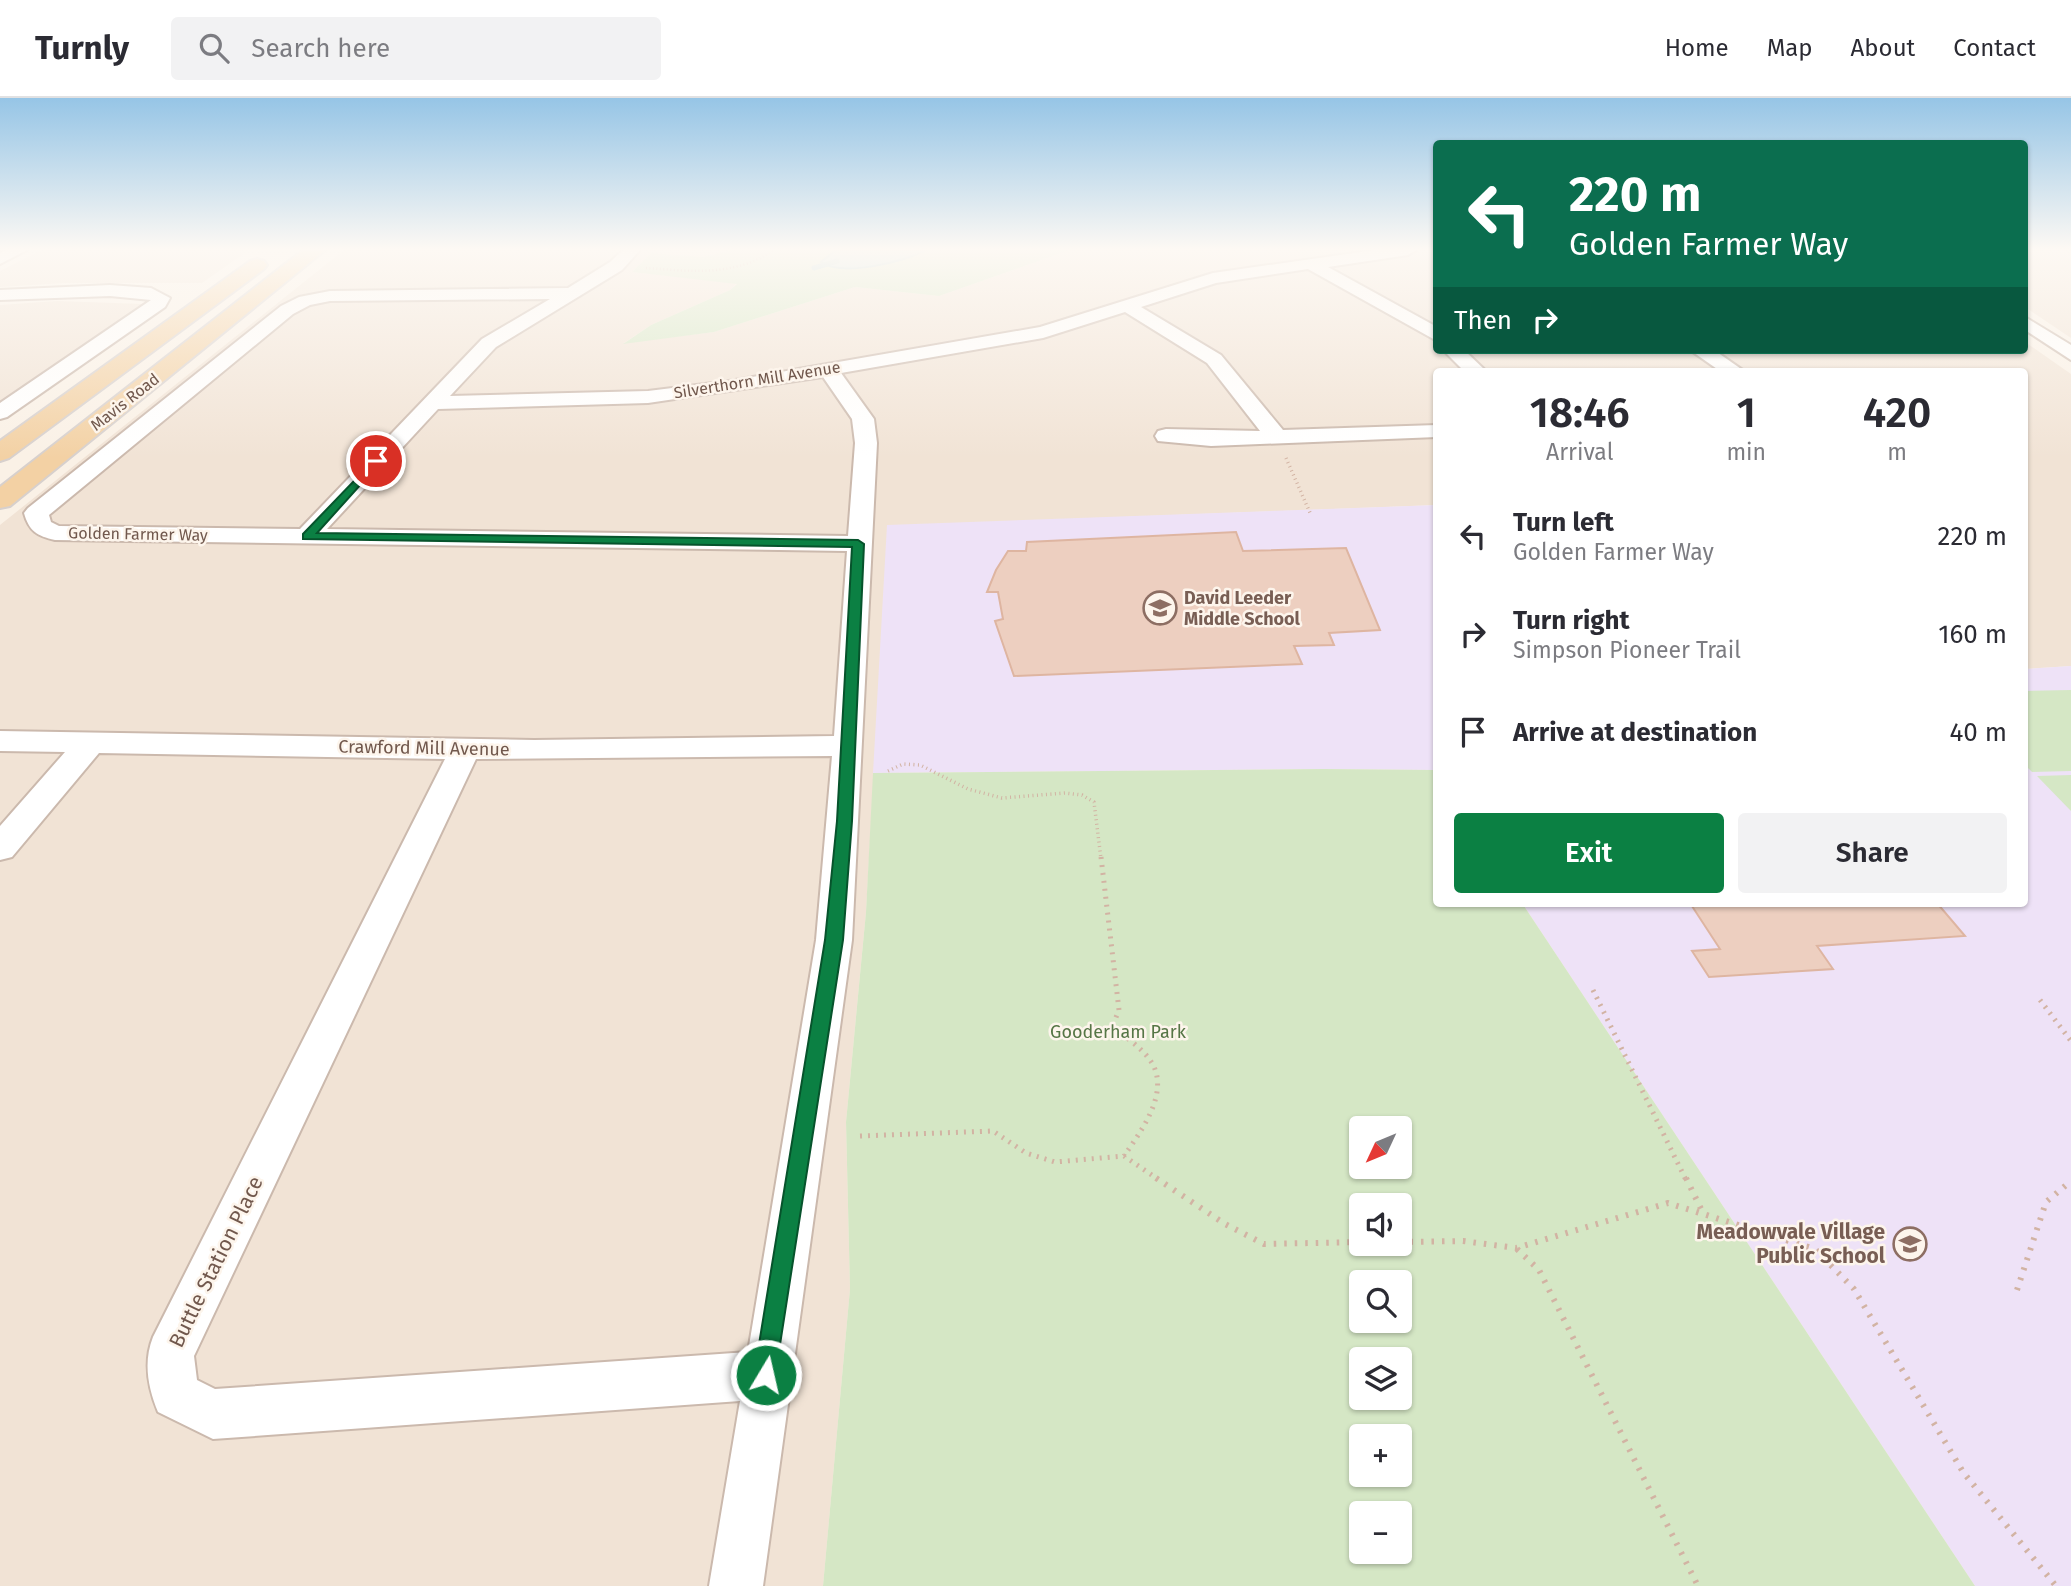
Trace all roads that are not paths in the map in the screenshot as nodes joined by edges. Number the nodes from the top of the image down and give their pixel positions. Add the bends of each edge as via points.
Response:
1 (135, 319) edge
2 (184, 319) edge
3 (228, 319) edge
4 (275, 319) edge
5 (527, 319) edge
6 (1082, 319) edge
7 (1150, 319) edge
8 (1409, 319) edge
9 (2028, 324) edge
10 (1433, 333) edge
11 (1457, 354) edge
12 (1706, 354) edge
13 (2071, 354) edge
14 (1473, 368) edge
15 (1729, 368) edge
16 (828, 370) junction
17 (430, 403) junction
18 (0, 413) edge
19 (1433, 431) edge
20 (1166, 436) dead end
21 (1276, 436) junction
22 (0, 453) edge
23 (0, 500) edge
24 (307, 536) junction
25 (858, 544) junction
26 (0, 741) edge
27 (91, 742) junction
28 (848, 746) junction
29 (466, 748) junction
30 (0, 848) edge
31 (766, 1375) junction
32 (736, 1586) edge

1 - 18 street
2 - 22 main road, Mavis Road
3 - 23 main road, Mavis Road
4 - 24 street, Golden Farmer Way via 37,513 40,526 55,533
5 - 17 street via 489,343
6 - 16 street, Silverthorn Mill Avenue via 1044,332
7 - 21 street via 1214,359
8 - 10 street
9 - 13 street
11 - 14 street
12 - 15 street
16 - 17 street, Silverthorn Mill Avenue via 648,397
16 - 25 street via 863,419 866,443
17 - 24 street
19 - 21 street
20 - 21 street
24 - 25 street, Golden Farmer Way
25 - 28 street
26 - 27 street, Crawford Mill Avenue
27 - 29 street, Crawford Mill Avenue
27 - 30 street
28 - 29 street, Crawford Mill Avenue
28 - 31 street via 834,940
29 - 31 street, Buttle Station Place via 170,1354 175,1395 213,1414
31 - 32 street

